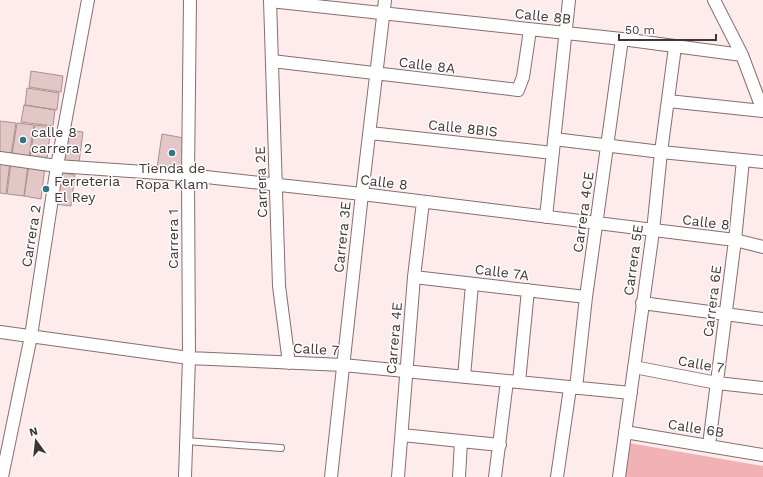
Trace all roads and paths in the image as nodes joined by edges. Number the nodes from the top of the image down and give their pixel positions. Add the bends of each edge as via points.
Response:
1 (88, 0) edge
2 (190, 0) edge
3 (385, 0) edge
4 (570, 0) edge
5 (714, 0) edge
6 (270, 1) edge
7 (384, 14) junction
8 (530, 30) junction
9 (566, 34) junction
10 (622, 40) junction
11 (674, 47) junction
12 (742, 55) junction
13 (272, 62) junction
14 (376, 74) junction
15 (668, 101) junction
16 (763, 111) edge
17 (370, 133) junction
18 (554, 139) junction
19 (608, 145) junction
20 (661, 152) junction
21 (553, 153) junction
22 (0, 158) edge
23 (743, 160) junction
24 (763, 162) edge
25 (57, 166) junction
26 (188, 175) junction
27 (275, 184) junction
28 (362, 194) junction
29 (423, 202) junction
30 (546, 217) junction
31 (597, 223) junction
32 (653, 230) junction
33 (735, 240) junction
34 (763, 247) edge
35 (414, 277) junction
36 (472, 284) junction
37 (528, 290) junction
38 (586, 297) junction
39 (642, 303) junction
40 (726, 314) junction
41 (763, 319) edge
42 (0, 332) edge
43 (31, 336) junction
44 (188, 358) junction
45 (289, 363) junction
46 (343, 366) junction
47 (634, 367) junction
48 (407, 372) junction
49 (464, 377) junction
50 (507, 381) junction
51 (519, 382) junction
52 (717, 383) junction
53 (573, 388) junction
54 (763, 388) edge
55 (631, 393) junction
56 (625, 432) junction
57 (402, 435) junction
58 (186, 440) junction
59 (461, 441) junction
60 (500, 445) junction
61 (709, 445) junction
62 (282, 448) dead end
63 (763, 455) edge
64 (2, 477) edge
65 (185, 477) edge
66 (331, 477) edge
67 (398, 477) edge
68 (459, 477) edge
69 (495, 477) edge
70 (557, 477) edge
71 (619, 477) edge

1 - 25 street, Carrera 2
2 - 26 street, Carrera 1
3 - 7 street, Carrera 3E
4 - 9 street
5 - 12 street
6 - 7 street, Calle 8B
6 - 13 street, Carrera 2E
7 - 8 street, Calle 8B
7 - 14 street, Carrera 3E
8 - 9 street, Calle 8B
8 - 14 street, Calle 8A via 523,77 518,90
9 - 10 street, Calle 8B
9 - 18 street
10 - 11 street, Calle 8B
10 - 19 street, Carrera 4CE
11 - 12 street, Calle 8B
11 - 15 street, Carrera 5E
12 - 16 street
13 - 14 street, Calle 8A
13 - 27 street, Carrera 2E
14 - 17 street, Carrera 3E
15 - 16 street
15 - 20 street, Carrera 5E
17 - 21 street, Calle 8BIS
17 - 28 street, Carrera 3E
18 - 19 street
18 - 21 street
19 - 20 street
19 - 31 street, Carrera 4CE
20 - 23 street
20 - 32 street, Carrera 5E
21 - 30 street
22 - 25 street, Calle 8
23 - 24 street
23 - 33 street, Carrera 6E
25 - 26 street, Calle 8
25 - 43 street, Carrera 2
26 - 27 street, Calle 8
26 - 44 street, Carrera 1
27 - 28 street, Calle 8
27 - 45 street, Carrera 2E via 279,286
28 - 29 street, Calle 8
28 - 46 street, Carrera 3E
29 - 30 street, Calle 8
29 - 35 street, Carrera 4E
30 - 31 street, Calle 8
31 - 32 street, Calle 8
31 - 38 street, Carrera 4CE
32 - 33 street, Calle 8
32 - 39 street, Carrera 5E
33 - 34 street, Calle 8
33 - 40 street, Carrera 6E
35 - 36 street, Calle 7A
35 - 48 street, Carrera 4E
36 - 37 street, Calle 7A
36 - 49 street
37 - 38 street, Calle 7A
37 - 51 street
38 - 53 street, Carrera 4CE
39 - 40 street
39 - 47 street, Carrera 5E
40 - 41 street
40 - 52 street, Carrera 6E
42 - 43 street, Calle 7
43 - 44 street, Calle 7
43 - 64 street, Carrera 2
44 - 45 street, Calle 7
44 - 58 street, Carrera 1
45 - 46 street, Calle 7
46 - 48 street, Calle 7
46 - 66 street, Carrera 3E
47 - 52 street, Calle 7
47 - 55 street, Carrera 5E
48 - 49 street, Calle 7
48 - 57 street, Carrera 4E
49 - 50 street, Calle 7
50 - 51 street, Calle 7
50 - 60 street
51 - 53 street, Calle 7
52 - 54 street, Calle 7
52 - 61 street, Carrera 6E
53 - 55 street, Calle 7
53 - 70 street, Carrera 4CE
55 - 56 street, Carrera 5E
56 - 61 street, Calle 6B
56 - 71 street, Carrera 5E
57 - 59 street
57 - 67 street, Carrera 4E
58 - 62 lane
58 - 65 street, Carrera 1
59 - 60 street
59 - 68 street
60 - 69 street
61 - 63 street, Calle 6B

